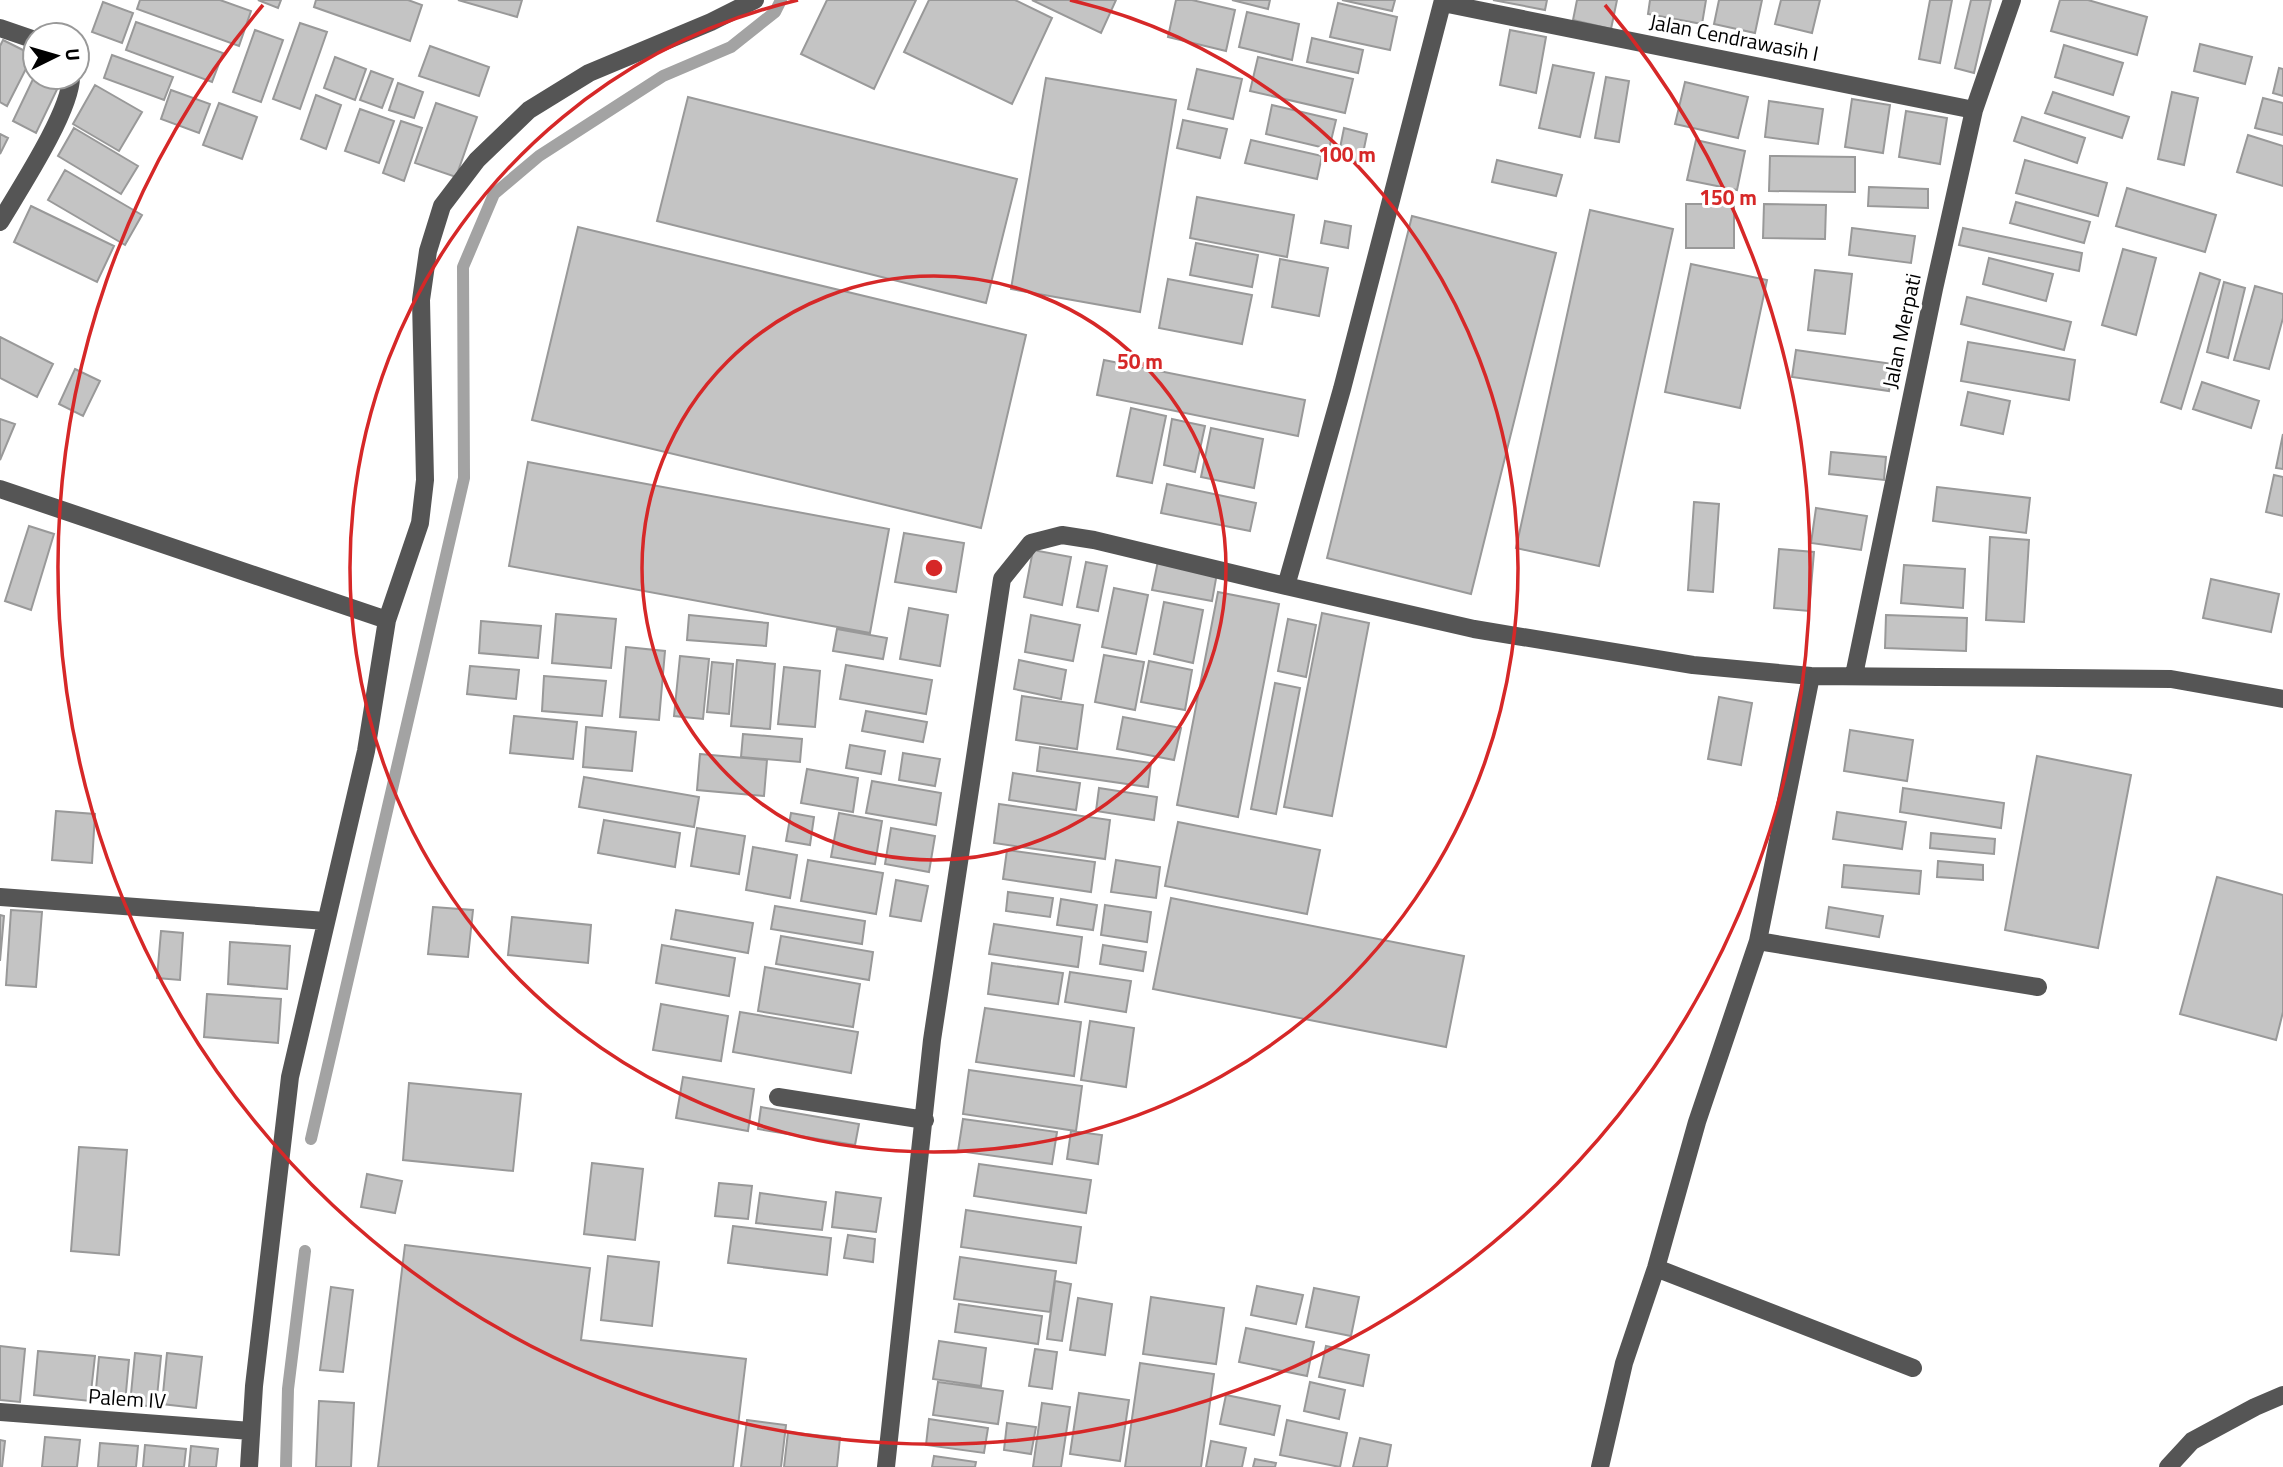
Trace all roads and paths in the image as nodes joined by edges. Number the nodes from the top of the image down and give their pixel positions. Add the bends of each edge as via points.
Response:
1 (755, 0) edge
2 (2012, 0) edge
3 (1443, 1) edge
4 (0, 28) edge
5 (21, 35) edge
6 (69, 91) edge
7 (1974, 110) junction
8 (0, 222) edge
9 (0, 489) edge
10 (1286, 586) junction
11 (387, 621) junction
12 (1854, 675) junction
13 (1811, 676) junction
14 (2283, 699) edge
15 (0, 898) edge
16 (326, 921) junction
17 (1758, 942) junction
18 (2038, 987) dead end
19 (778, 1097) dead end
20 (925, 1120) junction
21 (1656, 1268) junction
22 (1913, 1368) dead end
23 (2283, 1395) edge
24 (0, 1412) edge
25 (251, 1431) junction
26 (249, 1467) edge
27 (886, 1467) edge
28 (1600, 1467) edge
29 (2168, 1467) edge

1 - 11 street via 589,73 529,110 477,160 442,206 428,251 421,300 425,480 420,523
2 - 7 street, Jalan Merpati
3 - 7 street, Jalan Cendrawasih I
3 - 10 street
4 - 5 street
6 - 8 street
7 - 12 street, Jalan Merpati
9 - 11 street
10 - 13 street via 1474,629 1693,665
10 - 20 street via 1062,535 1031,543 1002,579 932,1040
11 - 16 street via 366,751
12 - 13 street
12 - 14 street via 2171,679
13 - 17 street
15 - 16 street
16 - 25 street via 290,1077
17 - 18 street
17 - 21 street via 1696,1122
19 - 20 street
20 - 27 street
21 - 22 street
21 - 28 street via 1623,1363
23 - 29 street via 2192,1441
24 - 25 street, Palem IV
25 - 26 street

